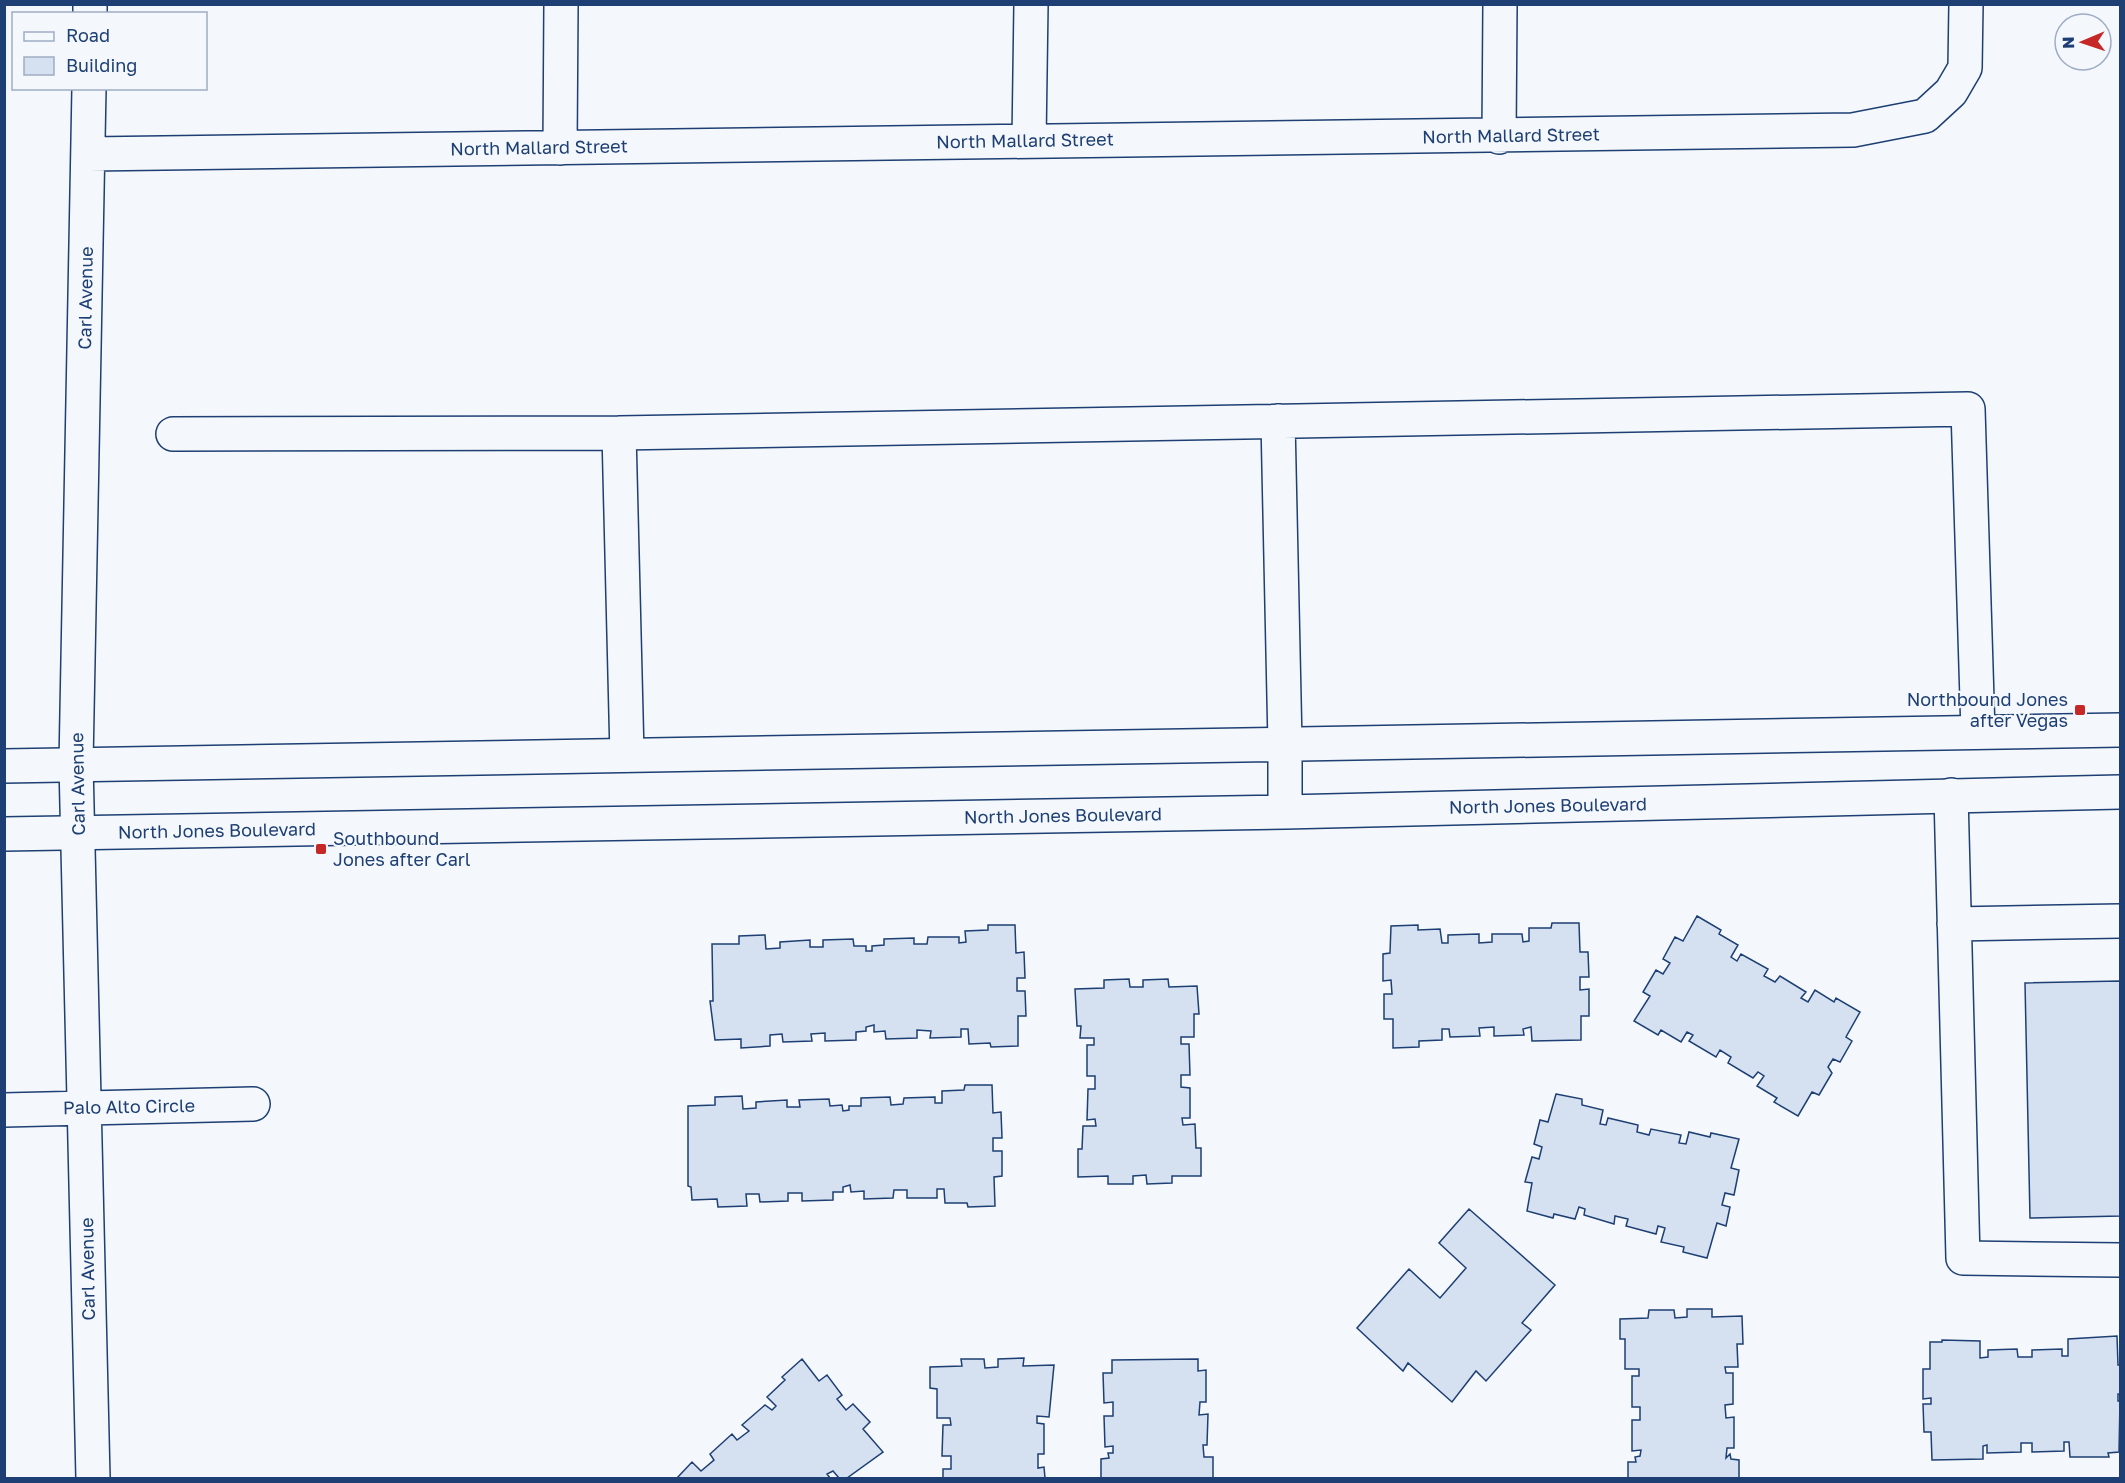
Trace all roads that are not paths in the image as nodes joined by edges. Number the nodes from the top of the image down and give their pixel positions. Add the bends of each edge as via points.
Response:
1 (561, 4) edge
2 (1031, 4) edge
3 (1500, 4) edge
4 (1966, 4) edge
5 (89, 90) edge
6 (1499, 137) junction
7 (1029, 141) junction
8 (560, 148) junction
9 (89, 154) junction
10 (1278, 421) junction
11 (619, 433) junction
12 (173, 434) dead end
13 (2121, 730) edge
14 (1978, 732) junction
15 (1285, 744) junction
16 (627, 755) junction
17 (76, 764) junction
18 (4, 766) edge
19 (2121, 792) edge
20 (1951, 795) junction
21 (1285, 812) junction
22 (4, 834) edge
23 (79, 834) junction
24 (2121, 921) edge
25 (1954, 924) junction
26 (253, 1104) dead end
27 (84, 1108) junction
28 (4, 1110) edge
29 (2121, 1260) edge
30 (93, 1479) edge

1 - 8 main road
2 - 7 main road
3 - 6 main road
4 - 6 main road, North Mallard Street via 1965,68 1951,92 1925,116 1853,130
5 - 9 main road, Carl Avenue
6 - 7 main road, North Mallard Street
7 - 8 main road, North Mallard Street
8 - 9 main road, North Mallard Street
9 - 17 main road, Carl Avenue
10 - 11 main road
10 - 14 main road via 1968,409
10 - 15 main road
11 - 12 main road
11 - 16 main road
13 - 14 main road
14 - 15 main road
15 - 16 main road
15 - 21 main road
16 - 17 main road
17 - 18 main road
17 - 23 main road, Carl Avenue
19 - 20 main road, North Jones Boulevard
20 - 21 main road, North Jones Boulevard
20 - 25 main road
21 - 23 main road, North Jones Boulevard
22 - 23 main road, North Jones Boulevard
23 - 27 main road, Carl Avenue
24 - 25 main road
25 - 29 main road via 1963,1258
26 - 27 main road, Palo Alto Circle
27 - 28 main road, Palo Alto Circle
27 - 30 main road, Carl Avenue

